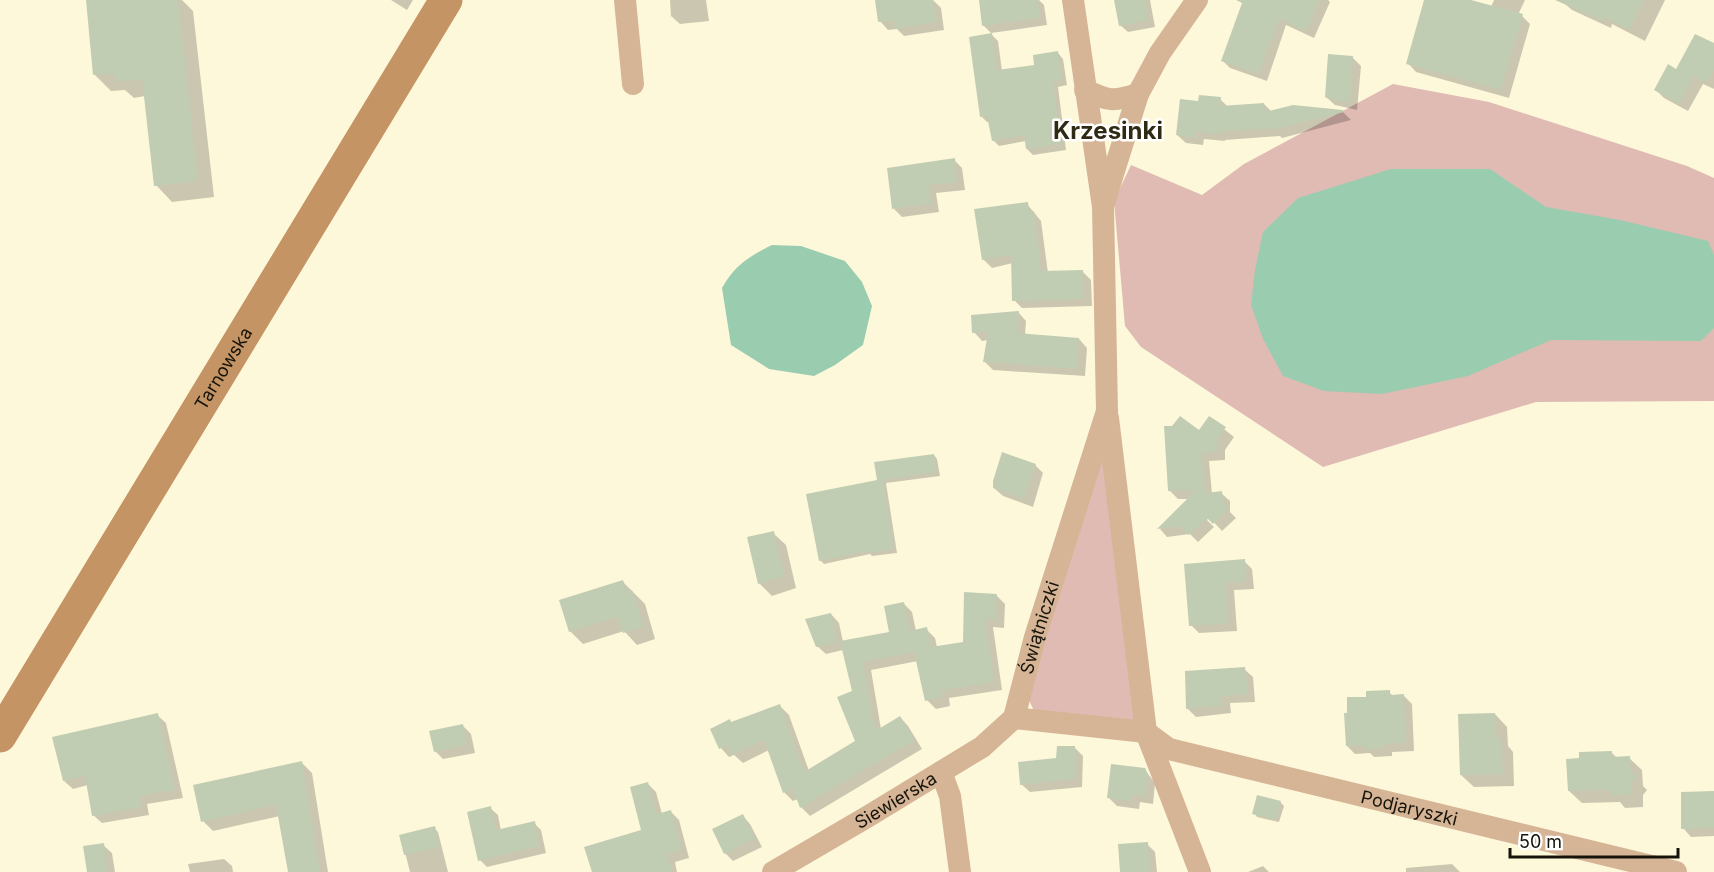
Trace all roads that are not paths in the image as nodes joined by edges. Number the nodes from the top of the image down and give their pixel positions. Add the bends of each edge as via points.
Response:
1 (446, 0) edge
2 (625, 0) edge
3 (1073, 0) edge
4 (1197, 0) edge
5 (633, 84) dead end
6 (1085, 90) junction
7 (1138, 94) junction
8 (1103, 207) junction
9 (1107, 411) junction
10 (1014, 718) junction
11 (1146, 732) junction
12 (0, 736) edge
13 (941, 772) junction
14 (773, 872) edge
15 (960, 872) edge
16 (1200, 872) edge
17 (1676, 872) edge

1 - 12 street, Tarnowska
2 - 5 street
3 - 6 street, Świątniczki
4 - 7 street, Świątniczki via 1160,53
6 - 7 street via 1104,99
6 - 8 street, Świątniczki
7 - 8 street, Świątniczki
8 - 9 street, Świątniczki
9 - 10 street, Świątniczki via 1035,637
9 - 11 street, Świątniczki
10 - 11 street
10 - 13 street, Siewierska via 982,747
11 - 16 street, Świątniczki
11 - 17 street, Podjaryszki via 1169,749
13 - 14 street, Siewierska
13 - 15 street via 950,796

